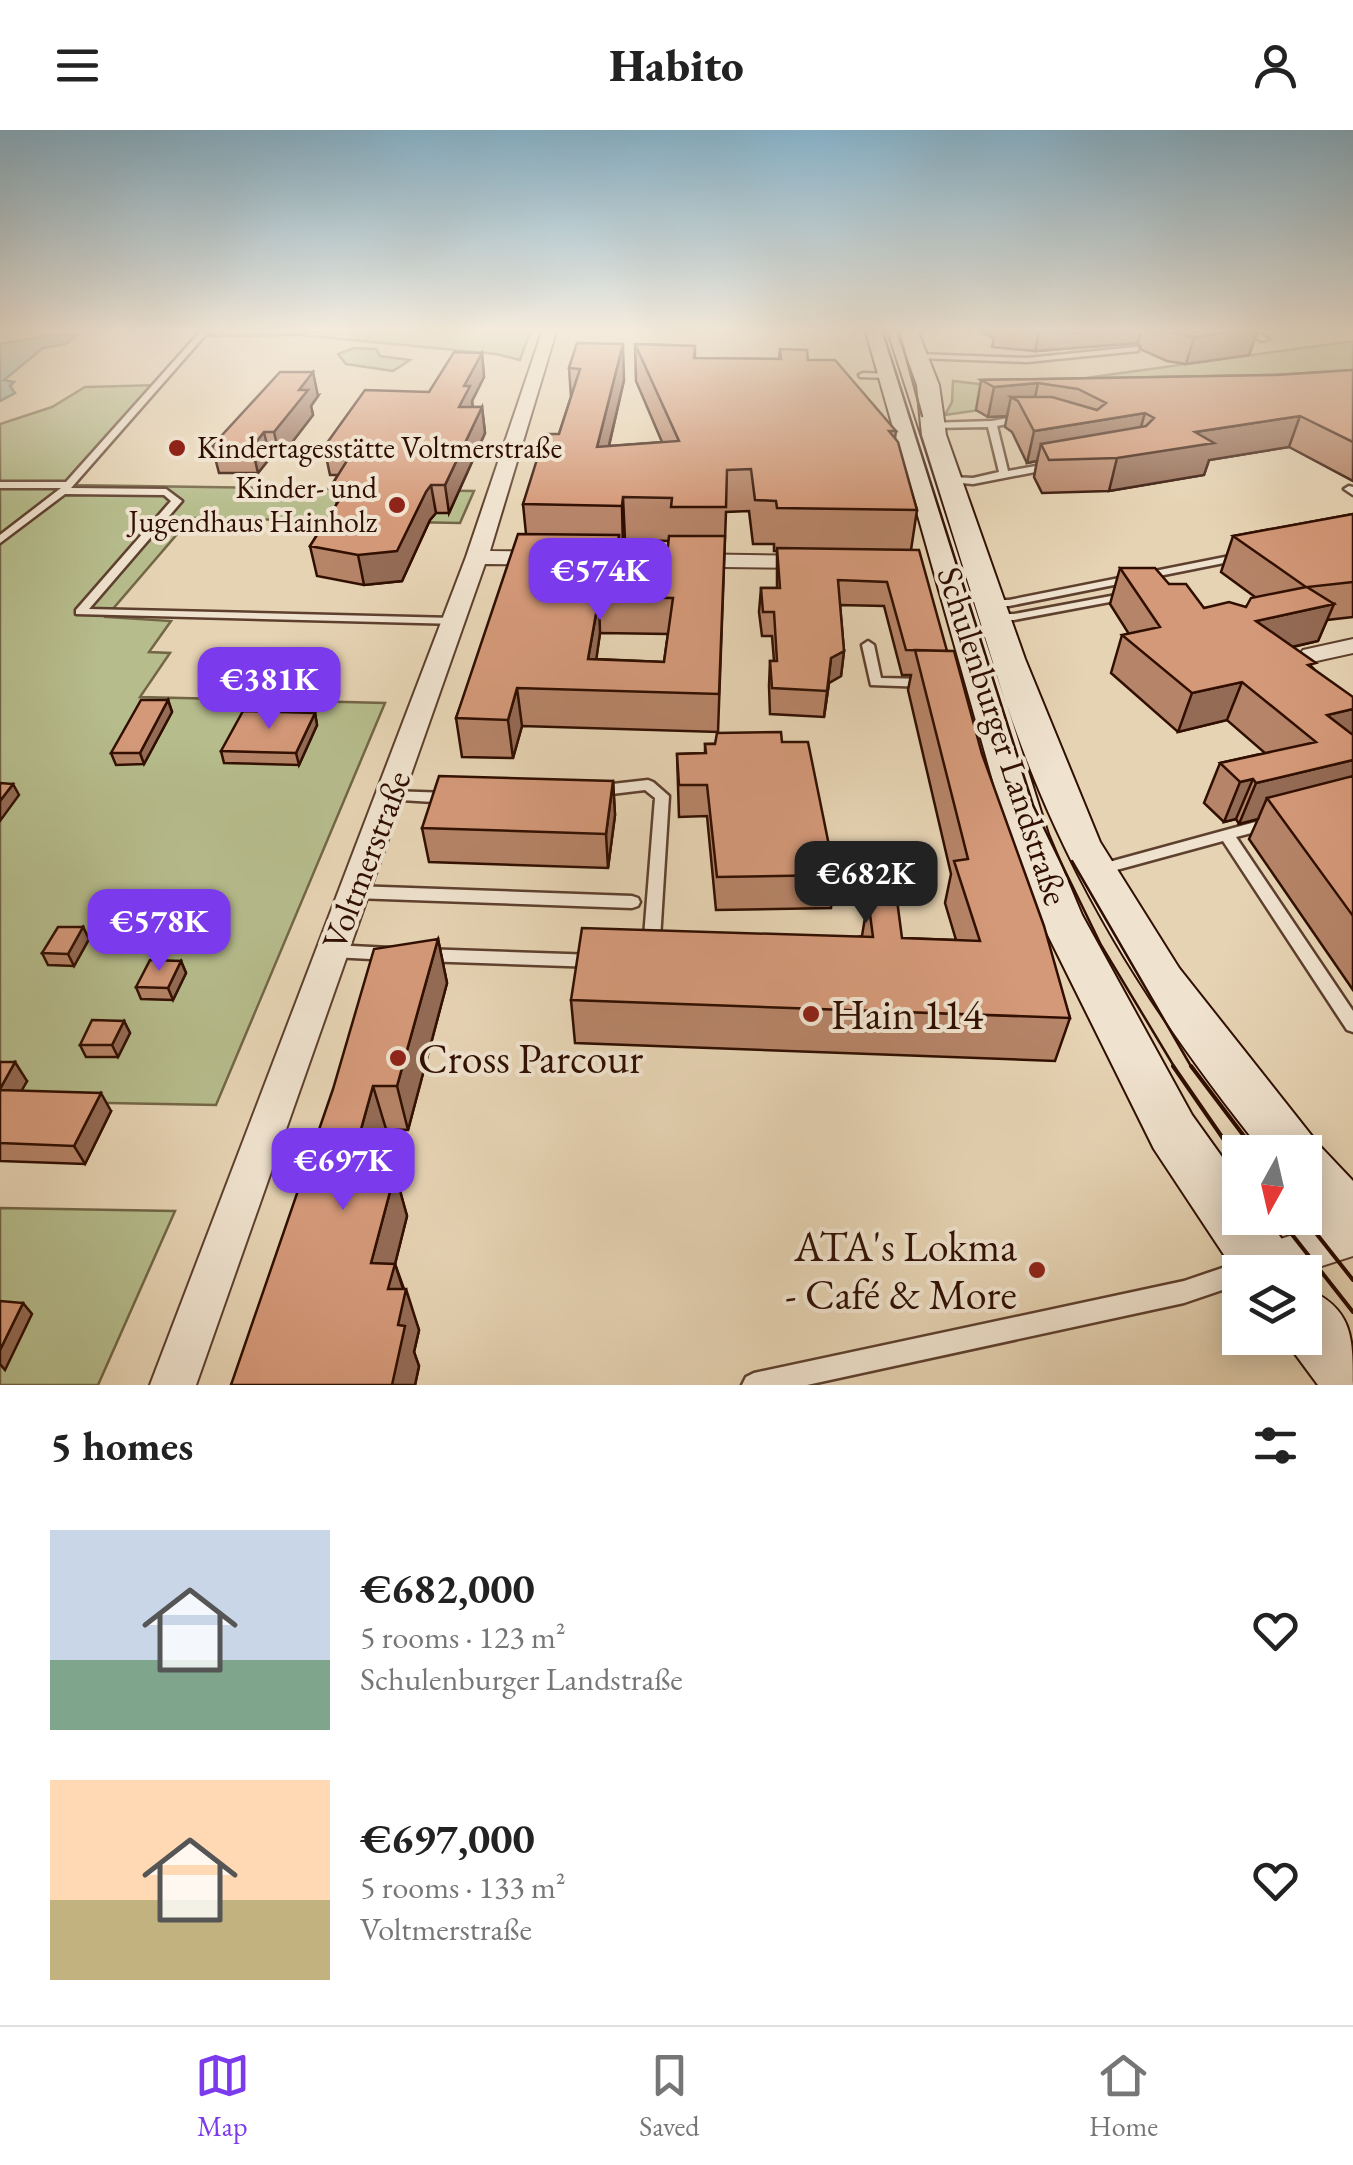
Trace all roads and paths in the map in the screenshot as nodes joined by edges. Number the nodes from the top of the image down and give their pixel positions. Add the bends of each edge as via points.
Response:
1 (152, 391) edge
2 (531, 391) edge
3 (883, 391) edge
4 (929, 391) edge
5 (1030, 417) edge
6 (992, 424) junction
7 (932, 425) junction
8 (1061, 464) edge
9 (1004, 474) junction
10 (951, 480) junction
11 (0, 485) edge
12 (65, 488) junction
13 (0, 540) edge
14 (1255, 554) edge
15 (477, 558) junction
16 (826, 562) edge
17 (952, 564) junction
18 (1145, 596) edge
19 (984, 612) junction
20 (454, 622) junction
21 (868, 645) dead end
22 (1353, 646) edge
23 (1312, 655) edge
24 (978, 684) junction
25 (583, 792) edge
26 (390, 796) junction
27 (462, 798) edge
28 (1291, 817) edge
29 (1227, 835) junction
30 (1097, 870) junction
31 (354, 892) junction
32 (632, 902) dead end
33 (332, 952) junction
34 (637, 954) edge
35 (616, 962) edge
36 (1353, 1025) edge
37 (1280, 1135) edge
38 (1322, 1186) edge
39 (1353, 1223) edge
40 (1353, 1236) edge
41 (1245, 1255) edge
42 (1299, 1255) edge
43 (1222, 1281) edge
44 (1322, 1340) edge
45 (1353, 1380) edge
46 (172, 1385) edge
47 (754, 1385) edge

1 - 12 lane
2 - 15 street, Voltmerstraße
3 - 17 main road, Schulenburger Landstraße
4 - 7 main road, Schulenburger Landstraße
5 - 6 lane
6 - 7 lane
6 - 9 lane
7 - 10 main road, Schulenburger Landstraße
8 - 9 lane
9 - 10 lane
10 - 17 main road, Schulenburger Landstraße
11 - 12 lane
12 - 13 lane
12 - 20 lane via 166,492 177,501 80,612
14 - 19 lane
15 - 16 street
15 - 20 street, Voltmerstraße
17 - 19 main road, Schulenburger Landstraße
18 - 19 lane via 1014,618
19 - 24 main road, Schulenburger Landstraße
20 - 26 street, Voltmerstraße
21 - 24 lane via 875,682
22 - 23 street
24 - 30 main road, Schulenburger Landstraße via 1058,795
24 - 41 main road, Schulenburger Landstraße via 1060,915
25 - 34 lane via 648,784 662,796 652,939
26 - 27 lane
26 - 31 street, Voltmerstraße
28 - 29 lane
29 - 30 lane
29 - 36 lane
30 - 37 main road, Schulenburger Landstraße via 1210,1050
31 - 32 lane
31 - 33 street, Voltmerstraße
33 - 35 lane
33 - 46 street, Voltmerstraße
38 - 39 main road
40 - 42 street
43 - 47 lane
44 - 45 main road

